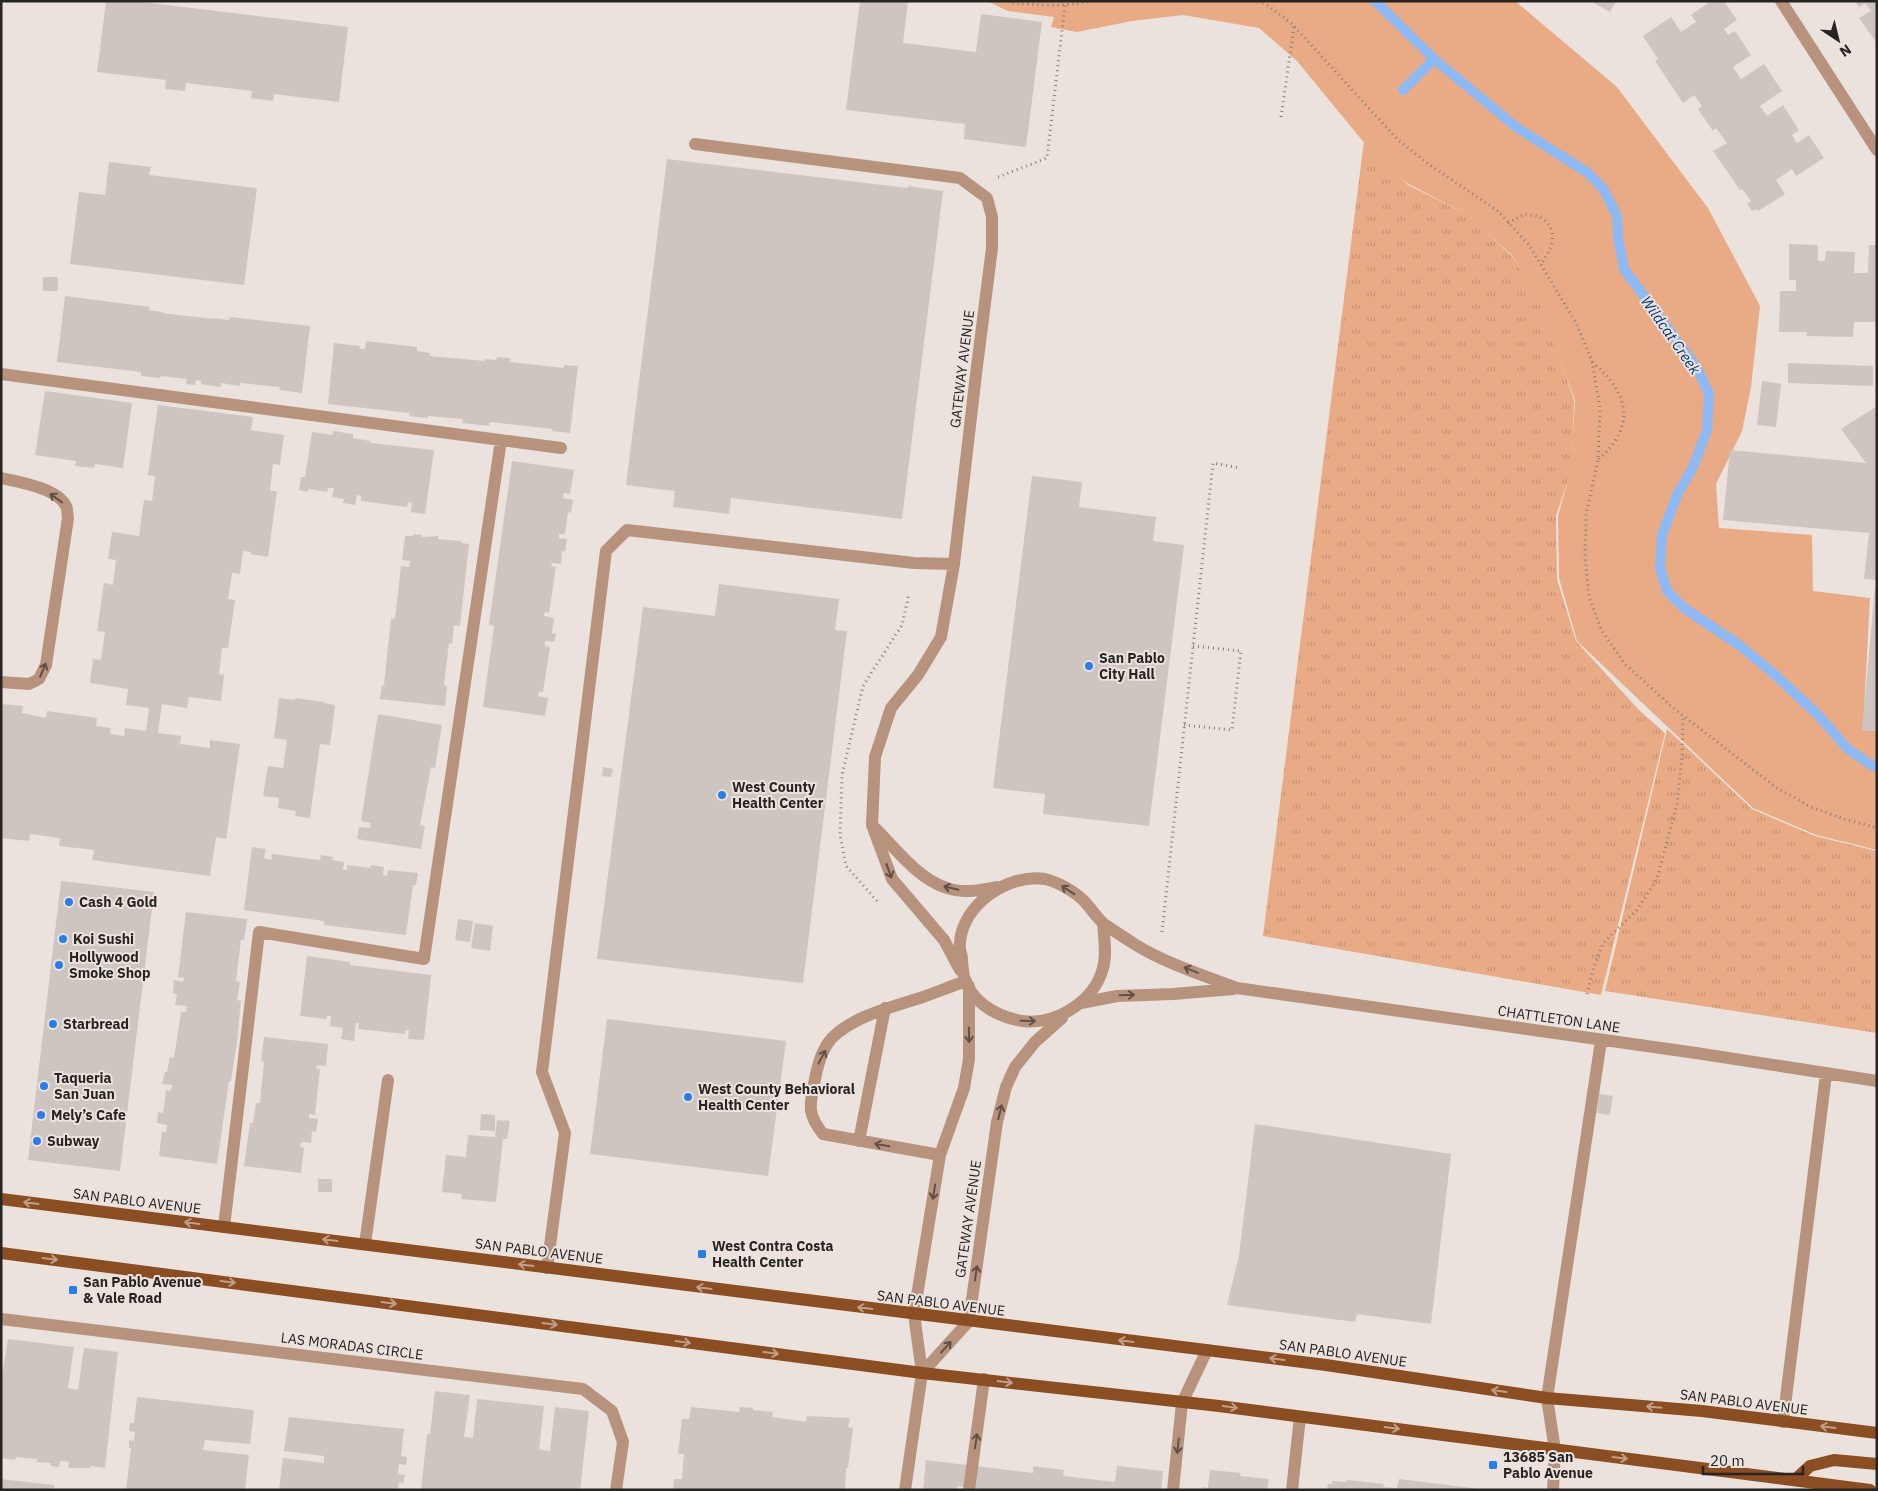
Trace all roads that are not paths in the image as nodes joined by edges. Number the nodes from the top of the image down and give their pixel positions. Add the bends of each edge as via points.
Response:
1 (1781, 1) edge
2 (695, 144) dead end
3 (1877, 150) edge
4 (1, 374) edge
5 (501, 440) junction
6 (561, 448) dead end
7 (1, 478) edge
8 (954, 564) junction
9 (1, 682) edge
10 (872, 825) junction
11 (999, 887) junction
12 (1103, 923) junction
13 (966, 981) junction
14 (1237, 988) junction
15 (1074, 1007) junction
16 (885, 1008) junction
17 (1601, 1041) junction
18 (1826, 1074) junction
19 (388, 1080) dead end
20 (1877, 1081) edge
21 (859, 1141) junction
22 (940, 1155) junction
23 (1, 1199) edge
24 (224, 1227) junction
25 (365, 1244) junction
26 (1, 1253) edge
27 (547, 1268) junction
28 (914, 1314) junction
29 (1, 1319) edge
30 (969, 1321) junction
31 (1207, 1350) junction
32 (922, 1373) junction
33 (984, 1379) junction
34 (1547, 1398) junction
35 (1182, 1402) junction
36 (1300, 1417) junction
37 (1783, 1422) junction
38 (1877, 1433) edge
39 (1554, 1450) junction
40 (1877, 1464) edge
41 (1795, 1480) junction
42 (1835, 1488) edge
43 (616, 1490) edge
44 (905, 1490) edge
45 (969, 1490) edge
46 (1173, 1490) edge
47 (1292, 1490) edge
48 (1553, 1490) edge
49 (1870, 1490) edge

1 - 3 street
2 - 8 street, GATEWAY AVENUE via 960,178 987,198 992,217 992,248
4 - 5 street
5 - 6 street
5 - 24 street via 424,959 259,932
9 -> 7 street via 29,684 40,679 46,665 68,518 66,506 57,497 36,486
8 - 10 street, GATEWAY AVENUE via 941,637 918,675 891,708 876,757
8 - 27 street via 914,563 627,530 606,551 542,1072 565,1134
11 -> 10 street via 968,891 947,888 924,876
10 -> 13 street, GATEWAY AVENUE via 892,880 944,940
12 -> 11 street via 1083,900 1063,886 1044,879 1020,879
11 - 13 street via 979,902 965,923 960,942
14 -> 12 street, CHATTLETON LANE via 1138,946
12 - 15 street via 1104,968 1093,992
13 -> 15 street via 983,1006 1007,1018 1027,1022 1048,1020
13 - 16 street
13 -> 22 street, GATEWAY AVENUE via 969,1045 966,1078
15 -> 14 street, CHATTLETON LANE via 1117,996
14 - 17 street, CHATTLETON LANE
30 -> 15 street, GATEWAY AVENUE via 997,1122 1006,1087 1015,1067 1035,1042
16 - 21 street
21 -> 16 street via 823,1134 813,1121 810,1102 818,1063 832,1039 846,1027
17 - 18 street, CHATTLETON LANE
17 - 34 street
18 - 20 street, CHATTLETON LANE
18 - 37 street
19 - 25 street
22 -> 21 street
22 -> 28 street, GATEWAY AVENUE
24 -> 23 main road, SAN PABLO AVENUE
25 -> 24 main road, SAN PABLO AVENUE
27 -> 25 main road, SAN PABLO AVENUE
26 -> 32 main road
28 -> 27 main road, SAN PABLO AVENUE
28 - 30 main road, SAN PABLO AVENUE
28 - 32 street, GATEWAY AVENUE
29 - 43 street, LAS MORADAS CIRCLE via 583,1388 612,1411 623,1442
31 -> 30 main road, SAN PABLO AVENUE
32 -> 30 street
34 -> 31 main road, SAN PABLO AVENUE
31 - 35 street
32 - 33 main road
32 - 44 street, GATEWAY AVENUE
33 -> 35 main road
45 -> 33 street
37 -> 34 main road, SAN PABLO AVENUE via 1702,1411
34 - 39 street
35 -> 36 main road
35 -> 46 street
36 -> 39 main road via 1452,1434
36 - 47 street
38 -> 37 main road, SAN PABLO AVENUE
39 -> 41 main road
39 - 48 street
40 - 41 main road via 1834,1460 1810,1466
41 - 42 main road
42 - 49 main road

